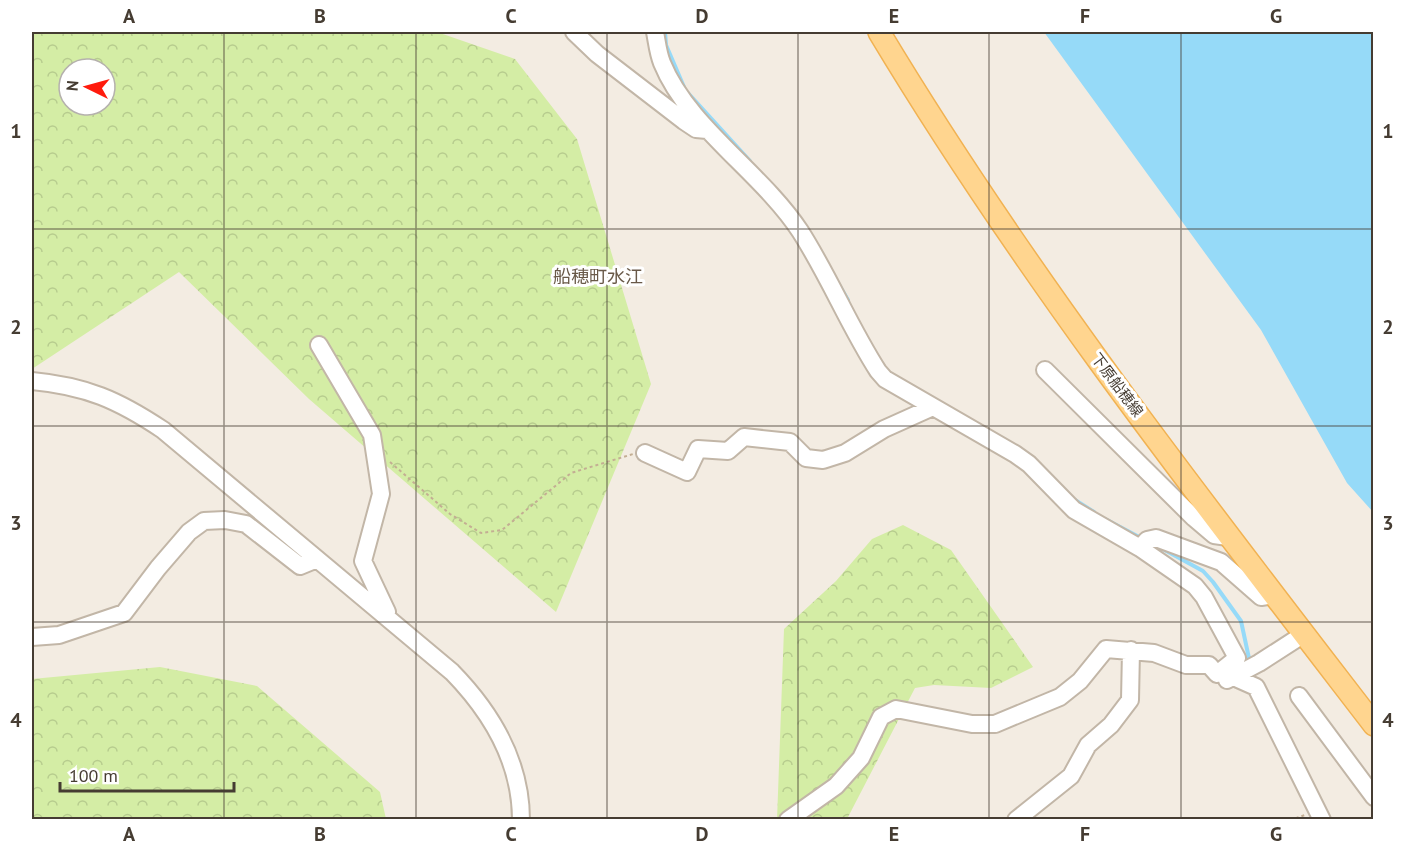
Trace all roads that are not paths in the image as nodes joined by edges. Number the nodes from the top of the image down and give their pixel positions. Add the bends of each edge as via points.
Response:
1 (574, 32) edge
2 (655, 32) edge
3 (879, 32) edge
4 (709, 130) junction
5 (319, 345) dead end
6 (1045, 370) dead end
7 (32, 381) edge
8 (933, 407) junction
9 (645, 453) road end
10 (1228, 537) junction
11 (1143, 544) junction
12 (317, 559) junction
13 (1275, 595) junction
14 (391, 621) junction
15 (1304, 634) junction
16 (32, 637) edge
17 (1131, 651) junction
18 (1243, 669) junction
19 (1299, 696) dead end
20 (1374, 725) edge
21 (1374, 797) edge
22 (521, 819) edge
23 (788, 819) edge
24 (1016, 819) edge
25 (1322, 819) edge

1 - 4 street via 684,121 696,129
2 - 4 street via 661,61 673,83
3 - 10 main road, 下原船穂線 via 928,114 1037,277
4 - 8 street via 760,181 799,231 878,371
5 - 14 street via 372,435 381,494 363,561
6 - 10 street via 1194,518 1214,535
7 - 12 street via 62,383 127,406 163,430
8 - 9 street via 884,429 845,453 823,460 806,458 790,442 744,437 728,451 698,449 687,472
8 - 11 street via 1022,459 1065,503
10 - 13 main road, 下原船穂線
11 - 13 street via 1156,538 1221,562 1261,597
11 - 18 street via 1204,597
12 - 14 street
12 - 16 street via 300,566 246,524 204,521 189,532 123,613 59,635
13 - 15 main road, 下原船穂線
14 - 22 street via 452,672 485,710 513,766
15 - 18 street
15 - 20 main road, 下原船穂線
17 - 18 street via 1154,653 1186,665 1209,665 1217,674
17 - 23 street via 1106,649 1080,681 1060,697 995,724 972,724 896,709 881,717 861,758 836,786
17 - 24 street via 1130,700 1088,745 1071,776
18 - 25 street via 1256,687
19 - 21 street

